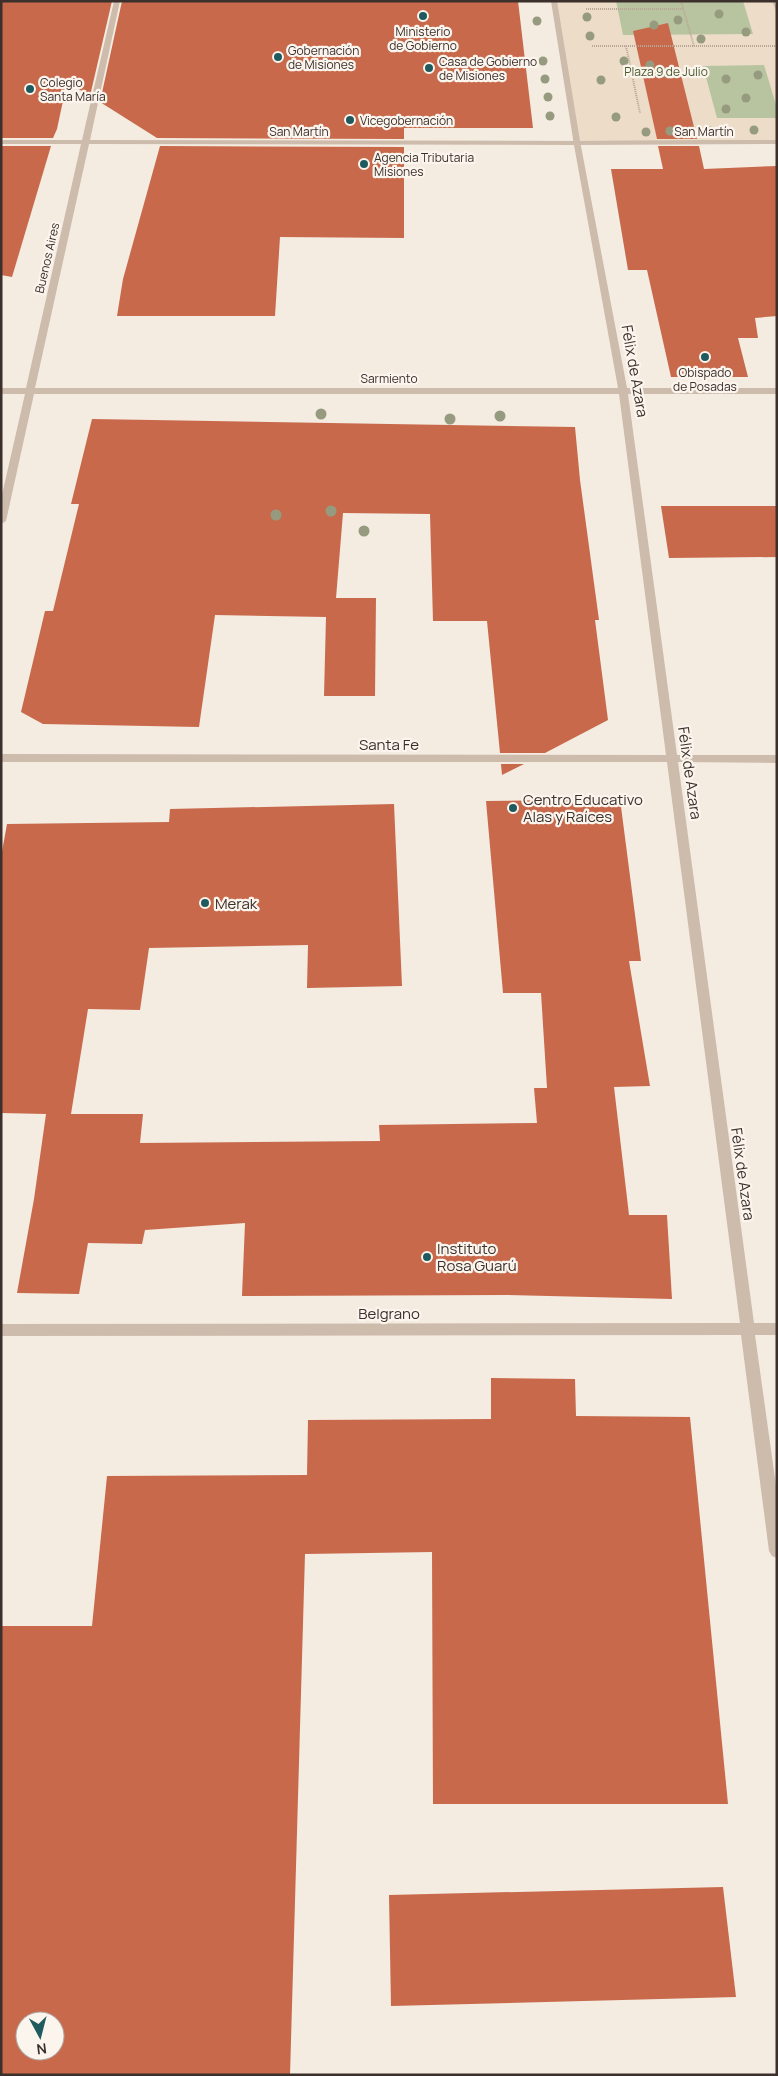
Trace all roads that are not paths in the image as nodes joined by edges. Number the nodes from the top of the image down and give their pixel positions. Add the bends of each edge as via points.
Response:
1 (117, 1) edge
2 (555, 5) edge
3 (1, 142) edge
4 (86, 142) junction
5 (777, 142) edge
6 (577, 143) junction
7 (1, 391) edge
8 (30, 391) junction
9 (623, 391) junction
10 (777, 391) edge
11 (1, 521) edge
12 (1, 758) edge
13 (777, 758) edge
14 (671, 759) junction
15 (747, 1329) junction
16 (777, 1329) edge
17 (1, 1330) edge
18 (777, 1551) edge

1 - 4 street, Buenos Aires
2 - 6 street, Félix de Azara
3 - 4 street, San Martín
4 - 6 street, San Martín
4 - 8 street, Buenos Aires
5 - 6 street, San Martín
6 - 9 street, Félix de Azara
7 - 8 street, Sarmiento
8 - 9 street, Sarmiento
8 - 11 street, Buenos Aires
9 - 10 street, Sarmiento
9 - 14 street, Félix de Azara
12 - 14 street, Santa Fe
13 - 14 street, Santa Fe
14 - 15 street, Félix de Azara
15 - 16 street, Belgrano
15 - 17 street, Belgrano
15 - 18 street, Félix de Azara

